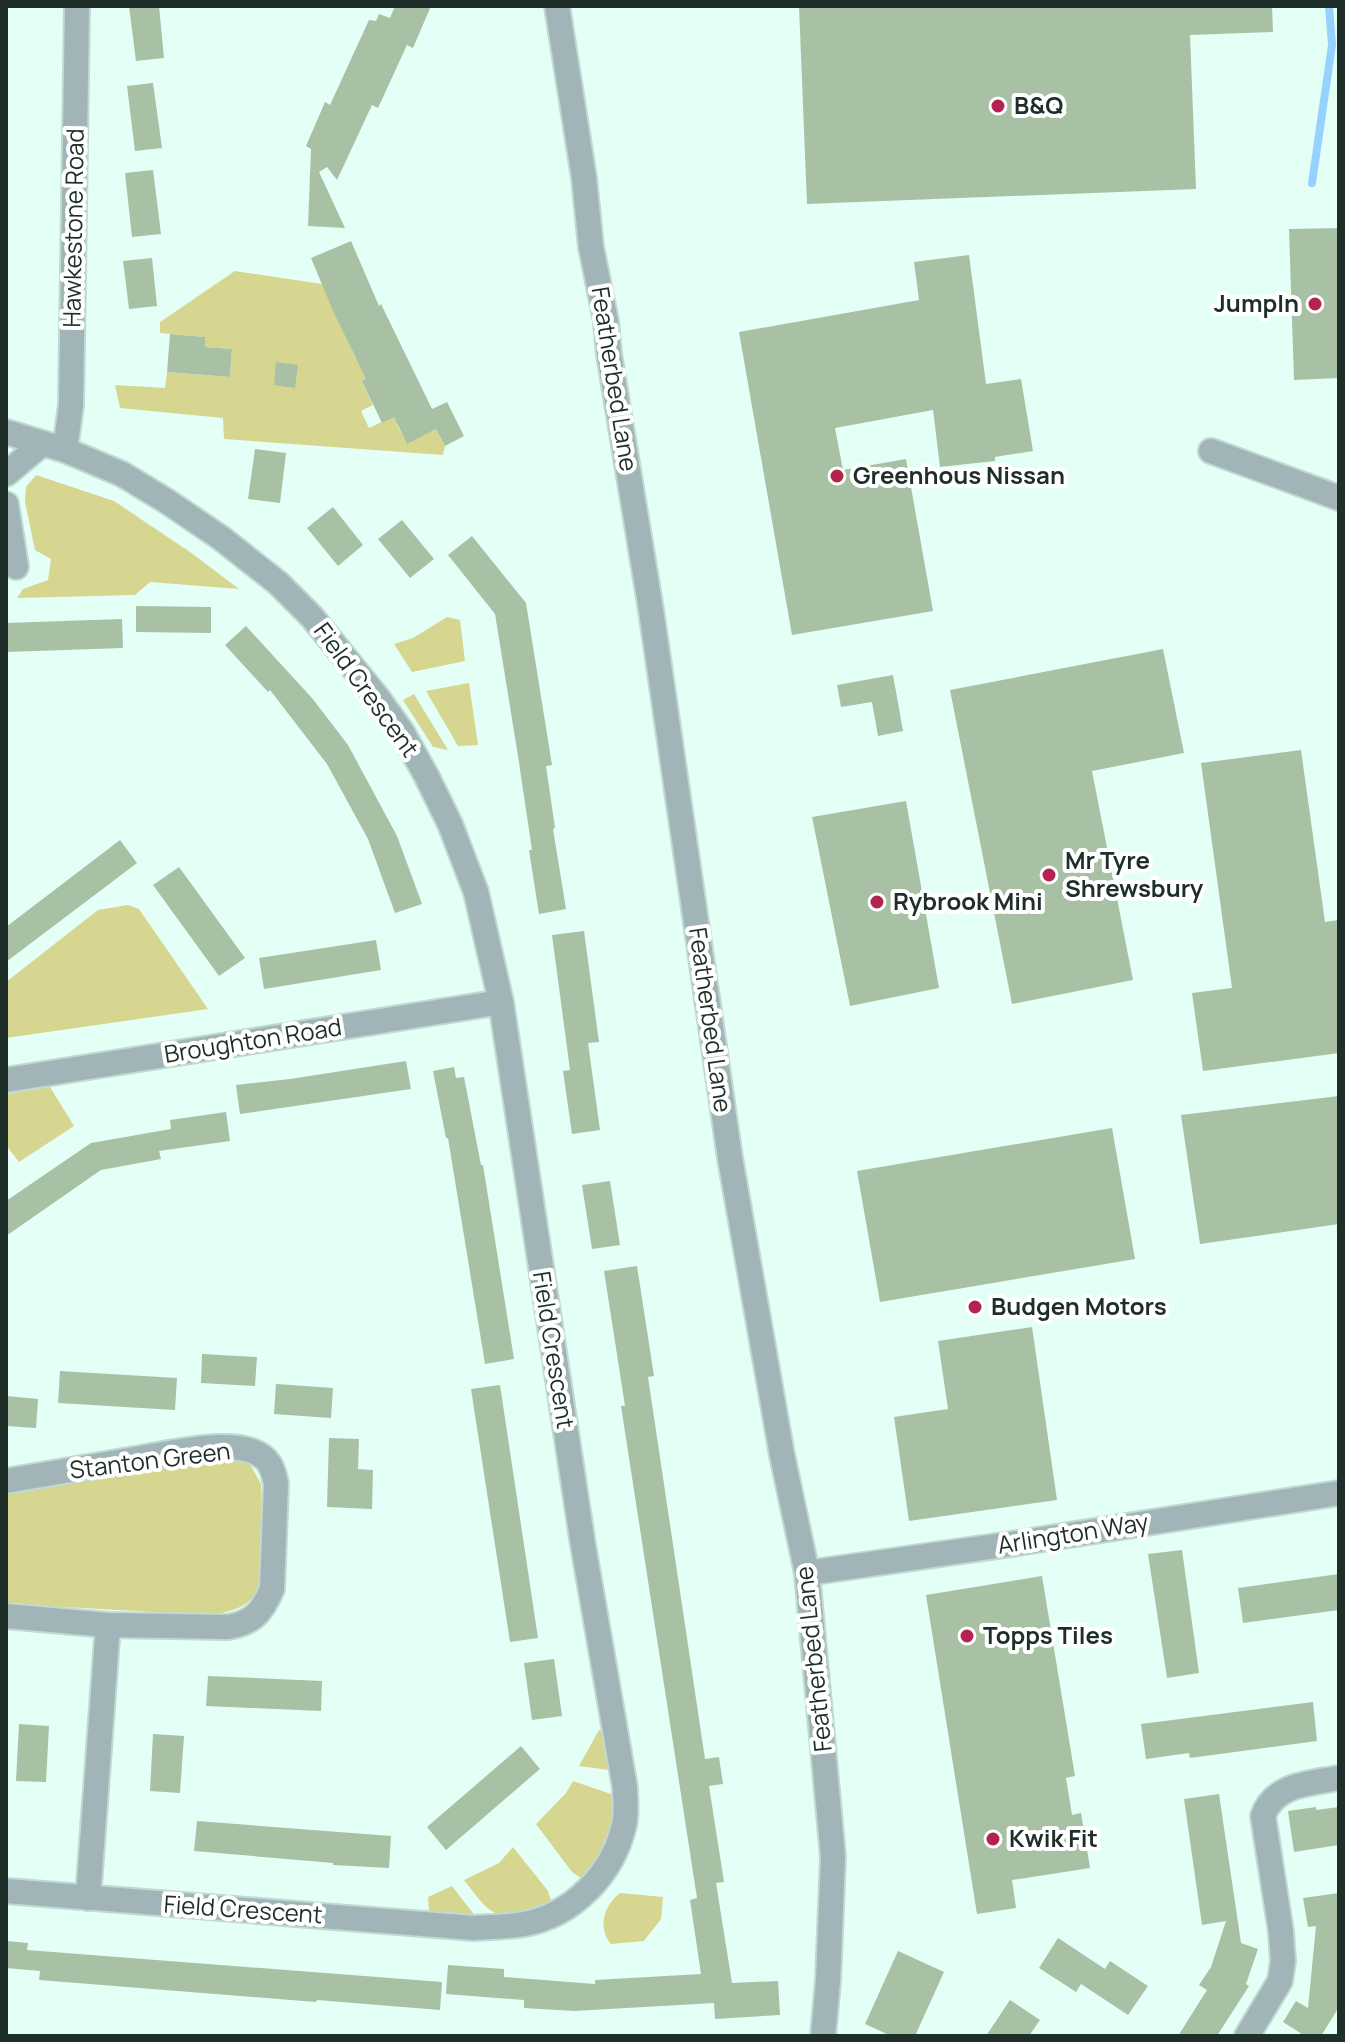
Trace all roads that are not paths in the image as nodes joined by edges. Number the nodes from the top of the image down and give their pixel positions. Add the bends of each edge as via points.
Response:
1 (77, 6) edge
2 (557, 6) edge
3 (6, 432) edge
4 (54, 446) junction
5 (1211, 451) dead end
6 (6, 474) edge
7 (1339, 498) edge
8 (6, 504) edge
9 (16, 567) dead end
10 (501, 1002) junction
11 (6, 1080) edge
12 (6, 1481) edge
13 (1339, 1493) edge
14 (807, 1573) junction
15 (6, 1616) edge
16 (108, 1625) junction
17 (1339, 1778) edge
18 (6, 1891) edge
19 (88, 1898) junction
20 (823, 2036) edge
21 (1247, 2036) edge

1 - 4 street, Hawkestone Road via 71,405
2 - 14 street, Featherbed Lane via 725,1127
3 - 4 street, Field Crescent
4 - 6 street
4 - 10 street, Field Crescent via 122,474 221,538 278,583 347,658 402,732 450,824 476,892
5 - 7 street
8 - 9 street
10 - 11 street, Broughton Road
10 - 19 street, Field Crescent via 625,1788 625,1824 613,1854 599,1879 557,1914 498,1927
12 - 16 street, Stanton Green via 206,1448 253,1451 267,1460 276,1484 272,1589 255,1617 228,1627
13 - 14 street, Arlington Way
14 - 20 street, Featherbed Lane via 833,1857
15 - 16 street, Stanton Green
16 - 19 street
17 - 21 street via 1276,1795 1263,1816 1283,1961 1280,1981
18 - 19 street, Field Crescent

